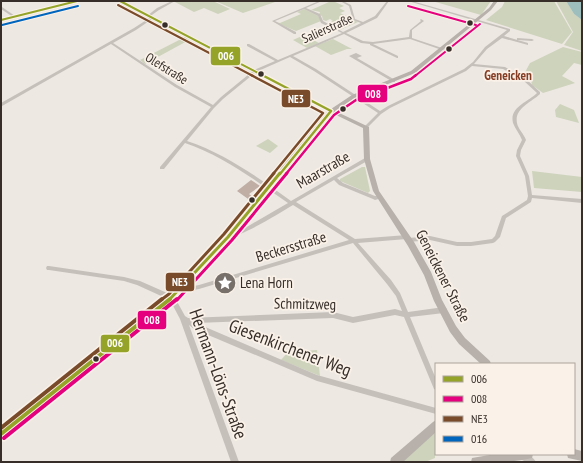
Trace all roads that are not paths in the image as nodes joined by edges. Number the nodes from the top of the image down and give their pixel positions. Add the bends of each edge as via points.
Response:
1 (77, 1) edge
2 (120, 1) edge
3 (174, 1) edge
4 (321, 1) edge
5 (340, 1) edge
6 (388, 1) edge
7 (409, 1) edge
8 (496, 1) edge
9 (1, 8) edge
10 (304, 8) junction
11 (14, 16) junction
12 (150, 17) junction
13 (1, 20) edge
14 (421, 20) dead end
15 (477, 20) junction
16 (363, 23) junction
17 (295, 33) dead end
18 (344, 33) junction
19 (503, 37) junction
20 (410, 38) junction
21 (513, 39) junction
22 (532, 40) dead end
23 (111, 43) junction
24 (371, 43) junction
25 (527, 44) dead end
26 (248, 45) dead end
27 (443, 49) junction
28 (290, 56) junction
29 (397, 57) dead end
30 (355, 58) dead end
31 (277, 61) junction
32 (472, 65) junction
33 (255, 71) junction
34 (394, 81) junction
35 (354, 96) junction
36 (1, 105) edge
37 (213, 107) junction
38 (331, 111) junction
39 (380, 113) junction
40 (366, 127) junction
41 (185, 142) junction
42 (367, 159) junction
43 (162, 168) dead end
44 (334, 178) junction
45 (269, 186) junction
46 (530, 196) junction
47 (380, 197) junction
48 (582, 201) edge
49 (292, 202) junction
50 (228, 237) junction
51 (408, 238) junction
52 (354, 241) junction
53 (49, 268) dead end
54 (183, 287) junction
55 (172, 298) junction
56 (444, 310) junction
57 (406, 315) junction
58 (185, 319) junction
59 (486, 363) edge
60 (435, 385) edge
61 (435, 411) edge
62 (435, 426) edge
63 (1, 434) edge
64 (516, 455) edge
65 (523, 455) edge
66 (235, 462) edge
67 (395, 462) edge
68 (476, 462) edge
69 (532, 462) edge

1 - 11 main road
2 - 12 main road
3 - 12 street via 158,9
4 - 10 street
5 - 16 street via 350,6 353,19
6 - 16 street, Salierstraße via 376,17
7 - 15 street
8 - 15 main road
9 - 11 street
10 - 17 street via 273,21
10 - 18 street via 319,15 322,22
11 - 13 main road
12 - 23 street
12 - 33 main road
14 - 20 street via 423,21 411,30
15 - 19 street via 509,30
15 - 27 main road
16 - 18 street, Salierstraße
18 - 24 street via 362,42
18 - 28 street, Salierstraße
19 - 21 street
19 - 32 street via 486,49
20 - 24 street
20 - 27 street
21 - 22 street
21 - 25 street
23 - 36 street
23 - 37 street, Olefstraße
24 - 29 street
26 - 31 street
27 - 34 main road via 413,72
28 - 31 street, Salierstraße
28 - 35 street
30 - 34 street
31 - 33 street, Salierstraße
32 - 39 street
32 - 46 street via 504,68 525,80 539,93 521,105 516,113 515,123 524,140 518,156 527,176
33 - 37 street, Salierstraße
33 - 38 main road
34 - 35 main road
35 - 38 main road
35 - 39 street
37 - 41 street, Salierstraße
38 - 40 main road
38 - 45 main road
39 - 40 street
40 - 42 main road, Geneickener Straße
41 - 43 street, Salierstraße
41 - 45 street via 213,153
42 - 44 street, Maarstraße
42 - 47 main road, Geneickener Straße via 374,186
44 - 47 street via 375,198
44 - 49 street, Maarstraße
45 - 49 street
45 - 50 main road
46 - 48 street
46 - 51 street, Beckersstraße via 525,205 504,217 493,241 457,244 430,238
47 - 51 main road, Geneickener Straße
49 - 50 street, Maarstraße via 247,229
49 - 52 street
50 - 54 main road
51 - 52 street, Beckersstraße
51 - 56 main road, Geneickener Straße
52 - 54 street, Beckersstraße via 199,287
52 - 57 street via 389,282 398,295
53 - 55 street via 124,279
54 - 55 main road
55 - 58 street, Hermann-Löns-Straße
55 - 63 main road
56 - 57 street, Schmitzweg
56 - 59 main road, Geneickener Straße via 462,341
57 - 58 street, Schmitzweg via 395,312 353,320 333,315
57 - 60 street
58 - 61 street, Giesenkirchener Weg via 196,327 318,378
58 - 66 street, Hermann-Löns-Straße
62 - 67 main road
64 - 68 main road
65 - 69 street

